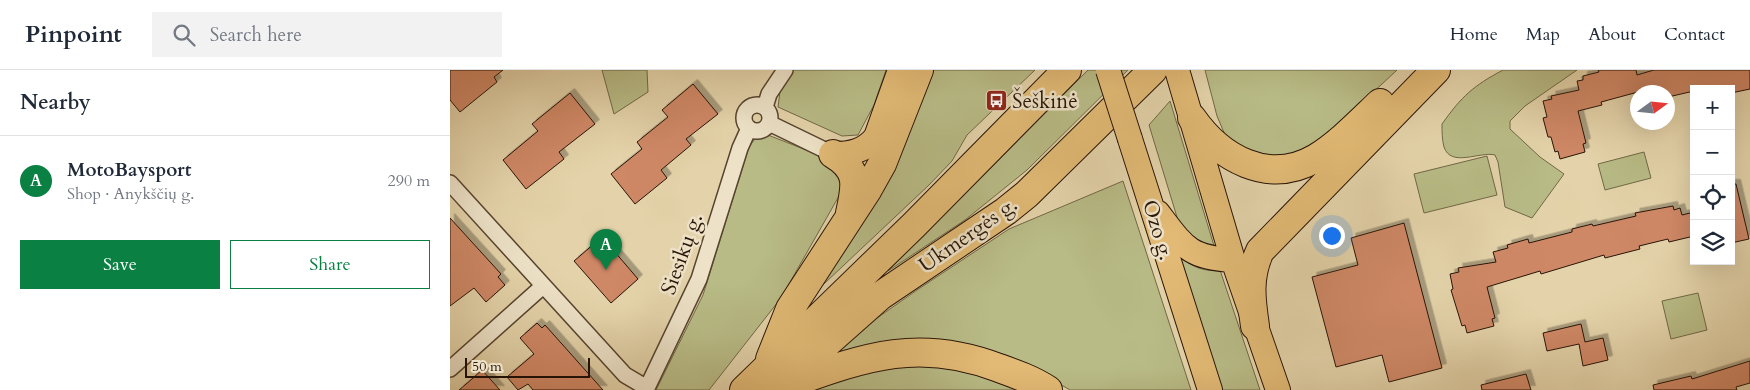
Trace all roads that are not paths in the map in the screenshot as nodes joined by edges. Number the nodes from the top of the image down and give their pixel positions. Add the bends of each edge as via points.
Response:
1 (785, 70) edge
2 (900, 70) edge
3 (919, 70) edge
4 (1067, 70) edge
5 (1108, 70) edge
6 (1153, 70) edge
7 (1177, 70) edge
8 (1412, 70) edge
9 (1436, 70) edge
10 (1188, 106) junction
11 (765, 107) junction
12 (769, 123) junction
13 (749, 128) junction
14 (833, 154) junction
15 (450, 183) edge
16 (1148, 200) junction
17 (849, 217) junction
18 (1260, 251) junction
19 (1233, 260) junction
20 (543, 286) junction
21 (1255, 326) junction
22 (450, 369) edge
23 (772, 382) edge
24 (646, 389) edge
25 (744, 390) edge
26 (1048, 390) edge
27 (1210, 390) edge
28 (1278, 390) edge

1 - 11 street via 769,94
2 - 14 main road via 876,137 869,146 845,154
3 - 17 highway via 882,164
4 - 23 highway, Ukmergės g. via 914,225
5 - 16 main road, Ozo g., bridge
6 - 23 highway, Ukmergės g. via 1027,194 880,296
7 - 10 main road
8 - 10 highway via 1328,150 1315,159 1284,169 1251,165 1229,156 1203,133
9 - 18 highway
10 - 19 main road
11 - 12 street via 770,114
11 - 13 street via 753,105 746,110 744,119
12 - 13 street via 759,131
12 - 14 street
13 - 24 street, Siesikų g. via 699,279
14 - 17 highway via 843,160 854,175
15 - 20 street
16 - 19 main road via 1177,238 1195,254
16 - 27 main road, Ozo g.
17 - 23 highway via 790,309
18 - 19 highway
18 - 21 highway via 1252,268 1250,291
19 - 21 main road
20 - 22 street
20 - 24 street via 625,376
21 - 28 main road
23 - 25 highway, Ukmergės g.
23 - 26 highway via 891,353 923,351 977,360

